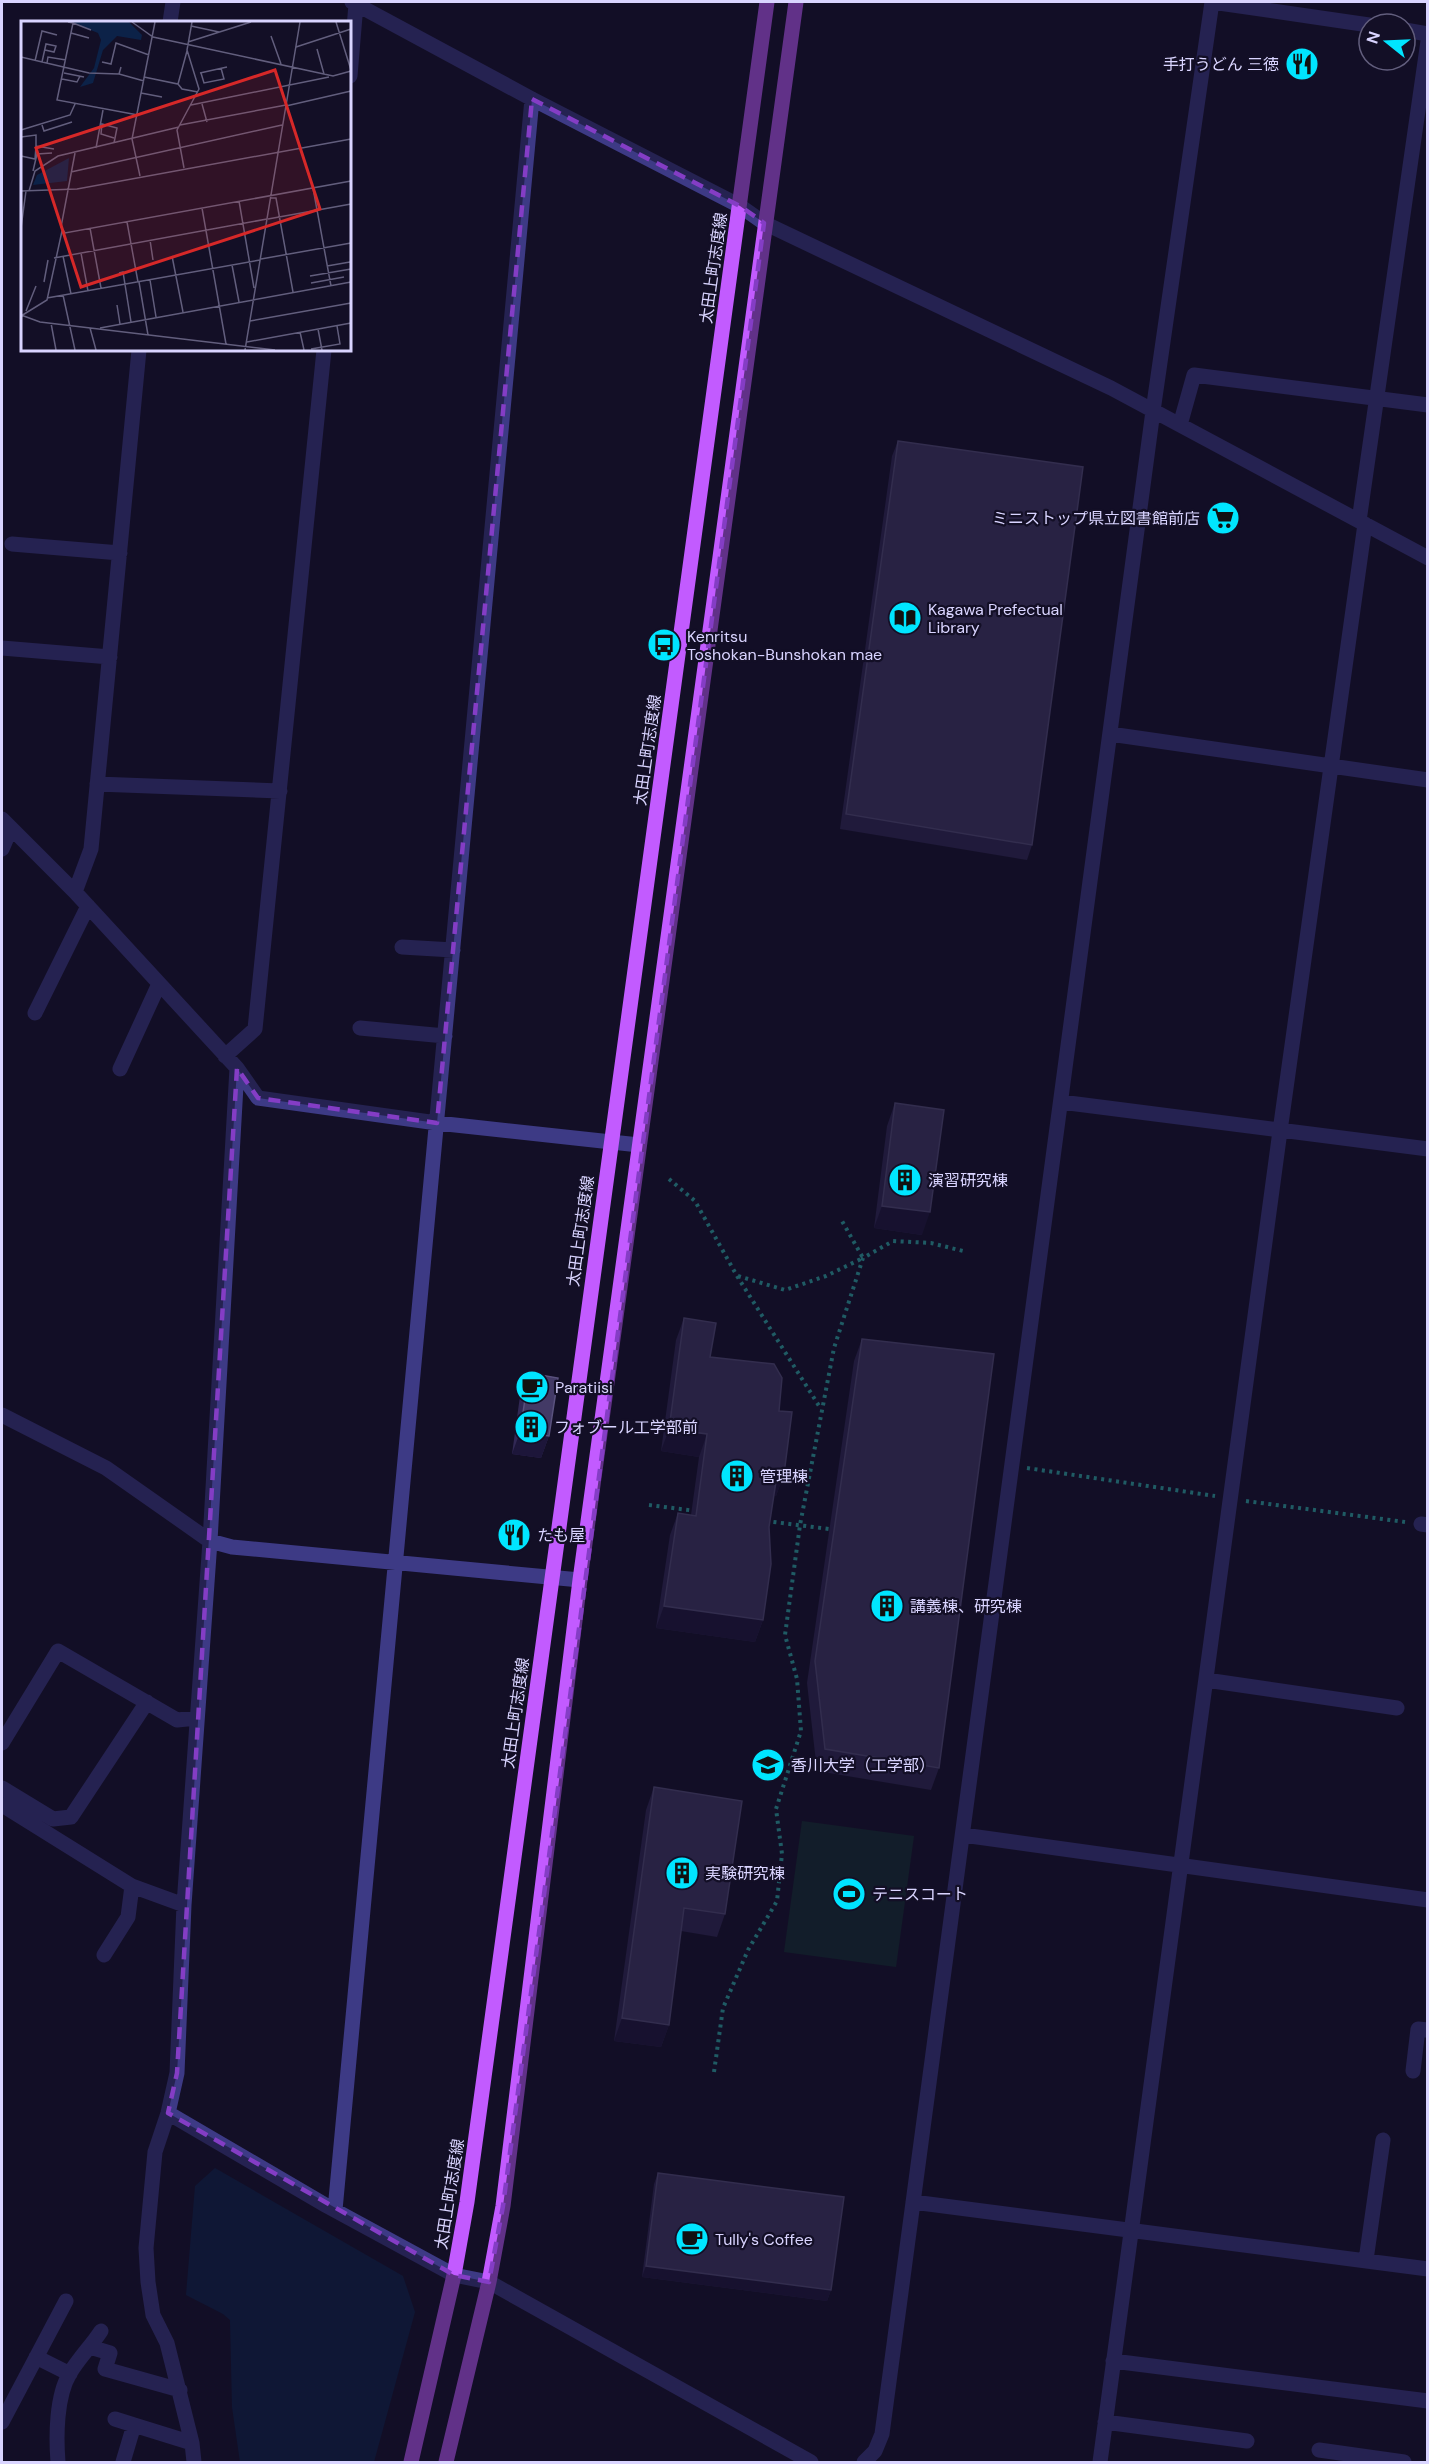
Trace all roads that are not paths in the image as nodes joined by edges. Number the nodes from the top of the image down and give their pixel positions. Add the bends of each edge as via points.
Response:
1 (172, 2) edge
2 (767, 2) edge
3 (796, 2) edge
4 (1212, 2) edge
5 (361, 4) edge
6 (171, 21) edge
7 (1357, 23) edge
8 (1428, 41) edge
9 (351, 69) edge
10 (532, 99) junction
11 (740, 206) junction
12 (764, 223) junction
13 (139, 351) edge
14 (324, 351) edge
15 (1378, 398) junction
16 (1428, 405) edge
17 (1153, 411) junction
18 (1179, 424) junction
19 (1362, 523) junction
20 (12, 544) dead end
21 (120, 553) junction
22 (1428, 558) edge
23 (2, 648) edge
24 (110, 657) junction
25 (1110, 734) junction
26 (1332, 766) junction
27 (1428, 780) edge
28 (97, 784) junction
29 (280, 791) junction
30 (6, 824) edge
31 (2, 849) edge
32 (75, 892) junction
33 (88, 906) junction
34 (402, 947) dead end
35 (453, 950) junction
36 (159, 984) junction
37 (35, 1013) dead end
38 (360, 1028) dead end
39 (446, 1036) junction
40 (225, 1056) junction
41 (120, 1068) dead end
42 (237, 1068) junction
43 (1061, 1102) junction
44 (437, 1122) junction
45 (1280, 1131) junction
46 (611, 1143) junction
47 (639, 1145) junction
48 (1428, 1149) edge
49 (2, 1418) edge
50 (210, 1541) junction
51 (396, 1564) junction
52 (551, 1578) junction
53 (580, 1580) junction
54 (1206, 1680) junction
55 (147, 1702) junction
56 (1396, 1708) dead end
57 (197, 1718) junction
58 (2, 1743) edge
59 (2, 1788) edge
60 (2, 1804) edge
61 (963, 1835) junction
62 (1181, 1866) junction
63 (132, 1886) junction
64 (1428, 1900) edge
65 (184, 1905) junction
66 (104, 1955) dead end
67 (1428, 2030) edge
68 (1413, 2071) dead end
69 (168, 2113) junction
70 (1383, 2140) dead end
71 (913, 2202) junction
72 (335, 2210) junction
73 (1131, 2229) junction
74 (1366, 2260) junction
75 (1428, 2269) edge
76 (454, 2275) junction
77 (489, 2282) junction
78 (66, 2301) dead end
79 (101, 2331) dead end
80 (90, 2347) junction
81 (36, 2357) junction
82 (1113, 2361) junction
83 (70, 2374) junction
84 (180, 2390) junction
85 (1428, 2402) edge
86 (115, 2419) dead end
87 (2, 2422) edge
88 (1105, 2422) junction
89 (134, 2425) junction
90 (1247, 2441) dead end
91 (192, 2443) junction
92 (1319, 2450) dead end
93 (58, 2463) edge
94 (123, 2463) edge
95 (194, 2463) edge
96 (411, 2463) edge
97 (446, 2463) edge
98 (812, 2463) edge
99 (864, 2463) edge
100 (1100, 2463) edge
101 (1404, 2463) edge

1 - 6 street
2 - 11 main road, 太田上町志度線
3 - 12 main road
4 - 7 street
4 - 17 street
5 - 9 street
5 - 10 street via 401,30
8 - 15 street
10 - 11 street
10 - 35 street
11 - 12 street
11 - 46 main road, 太田上町志度線
12 - 17 street
12 - 47 main road
13 - 21 street
14 - 29 street
15 - 16 street
15 - 18 street via 1194,375
15 - 19 street
17 - 18 street
17 - 25 street
18 - 19 street
19 - 22 street
19 - 26 street
20 - 21 street
21 - 24 street
23 - 24 street
24 - 28 street
25 - 26 street
25 - 43 street
26 - 27 street
26 - 45 street
28 - 29 street
28 - 32 street via 91,849
29 - 40 street via 255,1029
30 - 31 street
30 - 32 street
32 - 33 street
33 - 36 street
33 - 37 street
34 - 35 street
35 - 39 street
36 - 40 street
36 - 41 street
38 - 39 street
39 - 44 street
40 - 42 street
42 - 44 street via 258,1098
42 - 50 street
43 - 45 street
43 - 61 street
44 - 46 street
44 - 51 street
45 - 48 street
45 - 54 street
46 - 47 street
46 - 52 main road, 太田上町志度線
47 - 53 main road
49 - 50 street via 106,1468
50 - 51 street via 232,1547
50 - 57 street
51 - 52 street
51 - 72 street
52 - 53 street
52 - 76 main road, 太田上町志度線
53 - 77 main road via 503,2206
54 - 56 street
54 - 62 street
55 - 57 street via 177,1720
55 - 58 street via 58,1651
55 - 59 street via 71,1817 53,1819
57 - 65 street
60 - 63 street
61 - 62 street
61 - 71 street
62 - 64 street
62 - 73 street
63 - 65 street
63 - 66 street via 128,1917
65 - 69 street via 177,2073
67 - 68 street via 1418,2029
69 - 72 street
69 - 84 street via 155,2152 147,2260 153,2315 167,2343
70 - 74 street
71 - 73 street
71 - 99 street via 882,2434 875,2451
72 - 76 street
73 - 74 street
73 - 82 street
74 - 75 street
76 - 77 street
76 - 96 main road, 太田上町志度線
77 - 97 main road
77 - 98 street
78 - 81 street
79 - 80 street
80 - 83 street
80 - 84 street via 110,2353 105,2369
81 - 83 street
81 - 87 street
82 - 85 street
82 - 88 street
83 - 93 street via 56,2433
84 - 91 street
86 - 89 street
88 - 90 street
88 - 100 street
89 - 91 street
89 - 94 street
91 - 95 street
92 - 101 street

